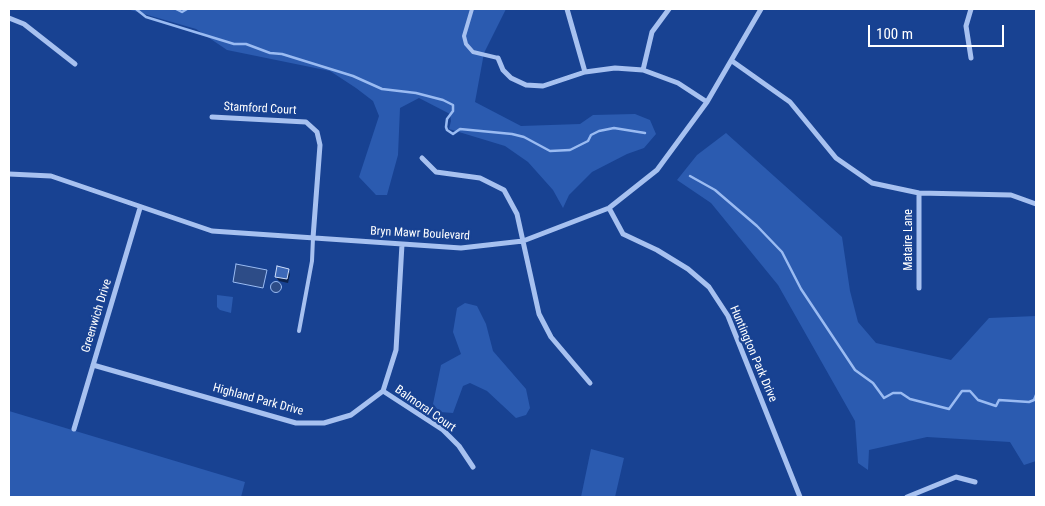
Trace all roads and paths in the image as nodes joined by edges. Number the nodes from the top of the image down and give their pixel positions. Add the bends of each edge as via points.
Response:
1 (472, 9) edge
2 (567, 9) edge
3 (669, 9) edge
4 (761, 9) edge
5 (971, 9) edge
6 (9, 18) edge
7 (498, 58) joint
8 (971, 58) dead end
9 (732, 61) junction
10 (75, 64) dead end
11 (643, 70) junction
12 (585, 72) junction
13 (707, 102) junction
14 (212, 117) dead end
15 (422, 158) dead end
16 (9, 174) edge
17 (919, 193) junction
18 (1036, 204) edge
19 (140, 208) junction
20 (609, 208) junction
21 (313, 238) junction
22 (524, 241) junction
23 (402, 244) junction
24 (919, 288) dead end
25 (299, 331) dead end
26 (93, 365) junction
27 (590, 383) dead end
28 (383, 391) junction
29 (74, 429) dead end
30 (473, 467) dead end
31 (976, 482) dead end
32 (800, 497) edge
33 (907, 497) edge

1 - 7 lane via 464,36 466,44 473,52
2 - 12 street
3 - 11 street via 652,32
4 - 9 street, Bryn Mawr Boulevard
5 - 8 street via 966,26
6 - 10 street via 24,24
7 - 12 street via 511,78 526,86 543,86
9 - 13 street, Bryn Mawr Boulevard
9 - 17 street via 790,102 836,158 872,183
11 - 12 street via 615,68
11 - 13 street via 678,83
13 - 20 street, Bryn Mawr Boulevard via 657,170
14 - 21 street, Stamford Court via 306,122 316,132 320,145
15 - 22 street via 436,172 480,178 504,190 517,214
16 - 19 street, Bryn Mawr Boulevard via 51,176
17 - 18 street via 1011,195
17 - 24 street, Mataire Lane
19 - 21 street, Bryn Mawr Boulevard via 212,231
19 - 26 street, Greenwich Drive
20 - 22 street, Bryn Mawr Boulevard
20 - 32 street, Huntington Park Drive via 623,234 688,269 709,287 728,316
21 - 23 street, Bryn Mawr Boulevard
21 - 25 lane
22 - 23 street, Bryn Mawr Boulevard via 462,248
22 - 27 street via 539,314 551,337
23 - 28 street via 396,350
26 - 28 street, Highland Park Drive via 296,423 324,423 351,415
26 - 29 street, Greenwich Drive
28 - 30 street, Balmoral Court via 443,430
31 - 33 street via 956,477

